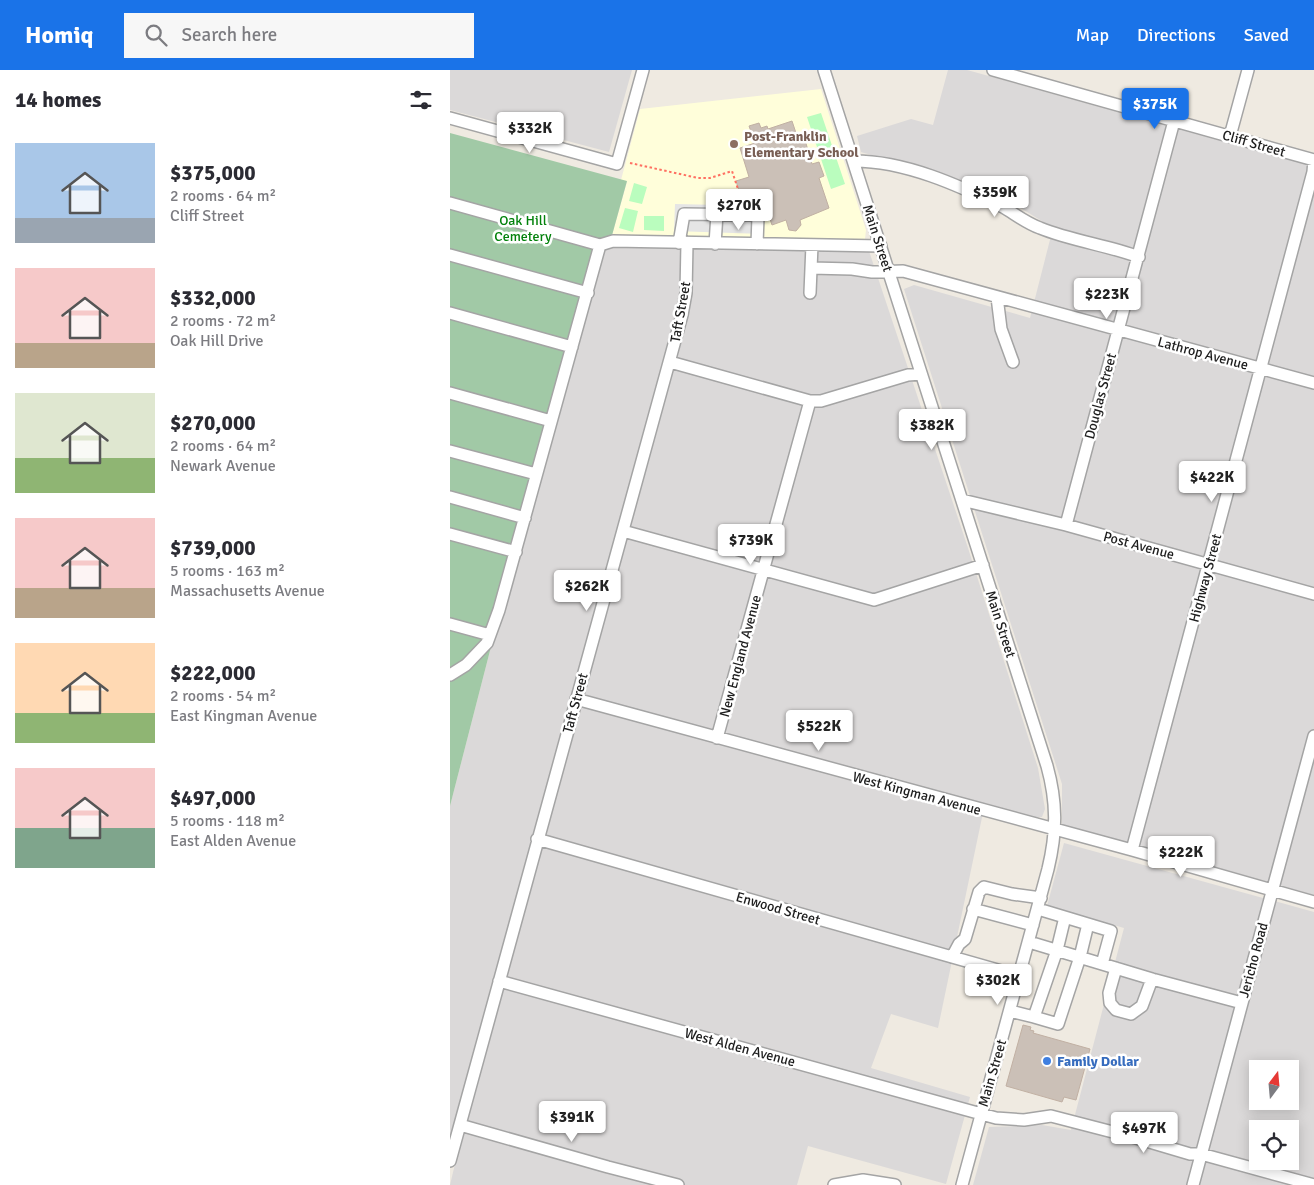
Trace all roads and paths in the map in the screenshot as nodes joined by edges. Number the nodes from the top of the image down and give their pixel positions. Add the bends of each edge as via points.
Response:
1 (642, 70) edge
2 (824, 70) edge
3 (993, 70) edge
4 (1248, 70) edge
5 (450, 118) edge
6 (1174, 122) junction
7 (1230, 136) junction
8 (1314, 160) edge
9 (854, 161) junction
10 (630, 163) dead end
11 (450, 203) edge
12 (761, 211) dead end
13 (717, 214) junction
14 (683, 243) junction
15 (715, 244) junction
16 (757, 244) junction
17 (600, 245) junction
18 (812, 245) junction
19 (880, 246) junction
20 (450, 255) edge
21 (1139, 257) junction
22 (811, 268) junction
23 (889, 272) junction
24 (588, 293) junction
25 (810, 293) dead end
26 (998, 297) junction
27 (450, 313) edge
28 (1118, 329) junction
29 (572, 347) junction
30 (670, 362) junction
31 (1013, 362) dead end
32 (1261, 369) junction
33 (920, 374) junction
34 (1314, 383) edge
35 (450, 393) edge
36 (810, 401) junction
37 (551, 421) junction
38 (450, 451) edge
39 (536, 474) junction
40 (450, 497) edge
41 (962, 500) junction
42 (525, 518) junction
43 (1066, 525) junction
44 (622, 531) junction
45 (450, 534) edge
46 (516, 552) junction
47 (983, 565) junction
48 (1209, 565) junction
49 (763, 569) junction
50 (1314, 594) edge
51 (450, 624) edge
52 (490, 635) junction
53 (450, 675) edge
54 (576, 699) junction
55 (1314, 736) edge
56 (717, 738) junction
57 (1055, 830) junction
58 (538, 839) junction
59 (1132, 850) junction
60 (1273, 890) junction
61 (1314, 902) edge
62 (1039, 904) junction
63 (973, 909) junction
64 (1065, 917) junction
65 (1088, 924) junction
66 (1033, 926) junction
67 (1029, 942) junction
68 (1057, 950) junction
69 (952, 957) junction
70 (1080, 957) junction
71 (1102, 964) junction
72 (1116, 968) junction
73 (1019, 976) junction
74 (1152, 979) junction
75 (499, 981) junction
76 (1242, 1003) junction
77 (1010, 1010) junction
78 (1034, 1017) junction
79 (981, 1112) junction
80 (460, 1125) junction
81 (1201, 1154) junction
82 (450, 1161) edge
83 (874, 1183) edge
84 (678, 1185) edge
85 (834, 1185) edge
86 (895, 1185) edge
87 (962, 1185) edge
88 (1193, 1185) edge
89 (1314, 1185) edge

1 - 5 street via 617,164
2 - 9 street, Main Street
3 - 6 street, Cliff Street
4 - 7 street
6 - 7 street, Cliff Street
6 - 21 street, Douglas Street
7 - 8 street, Cliff Street
8 - 32 street, Highway Street
9 - 19 street, Main Street
9 - 21 street via 868,161 929,175 1004,208 1039,228
10 - 12 path via 698,178 732,171 742,204 761,203
11 - 17 street
13 - 14 street, Taft Street via 684,214
13 - 15 street
13 - 16 street via 757,216
14 - 15 street
14 - 17 street via 613,242
14 - 30 street, Taft Street via 686,293
15 - 16 street
16 - 18 street
17 - 24 street
18 - 19 street
18 - 22 street
19 - 23 street, Main Street
20 - 24 street
21 - 28 street, Douglas Street
22 - 23 street, Lathrop Avenue
22 - 25 street
23 - 26 street, Lathrop Avenue via 903,272
23 - 33 street, Main Street
24 - 29 street
26 - 28 street, Lathrop Avenue
26 - 31 street via 1001,329
27 - 29 street
28 - 32 street, Lathrop Avenue
28 - 43 street, Douglas Street
29 - 37 street
30 - 36 street
30 - 44 street, Taft Street
32 - 34 street, Lathrop Avenue
32 - 48 street, Highway Street
33 - 36 street via 821,401
33 - 41 street, Main Street
35 - 37 street
36 - 49 street, New England Avenue
37 - 39 street
38 - 39 street
39 - 42 street
40 - 42 street
41 - 43 street, Post Avenue
41 - 47 street, Main Street
42 - 46 street
43 - 48 street, Post Avenue
44 - 49 street
44 - 54 street, Taft Street
45 - 46 street
46 - 52 street
47 - 49 street via 874,600
47 - 57 street, Main Street via 1051,781
48 - 50 street, Post Avenue
48 - 59 street, Highway Street
49 - 56 street, New England Avenue
51 - 52 street
52 - 53 street via 487,643 466,665
54 - 56 street, West Kingman Avenue
54 - 58 street, Taft Street
55 - 60 street, Jericho Road
56 - 57 street, West Kingman Avenue
57 - 59 street, West Kingman Avenue
57 - 62 street, Main Street
58 - 69 street, Enwood Street
58 - 75 street, Taft Street
59 - 60 street, West Kingman Avenue
60 - 61 street, West Kingman Avenue
60 - 76 street, Jericho Road
62 - 63 street via 984,887 978,892
62 - 64 street
62 - 66 street, Main Street
63 - 66 street
63 - 69 street via 965,938
64 - 65 street
64 - 68 street
65 - 70 street
65 - 71 street via 1111,931
66 - 67 street, Main Street
67 - 68 street
67 - 73 street, Main Street
68 - 70 street
68 - 78 street
69 - 73 street, Enwood Street
70 - 71 street
70 - 78 street via 1058,1024
71 - 72 street
72 - 74 street
72 - 74 street via 1109,992 1110,1004 1116,1010 1131,1014 1142,1006
73 - 77 street, Main Street
74 - 76 street
75 - 79 street, West Alden Avenue
75 - 80 street, Taft Street
76 - 81 street, Jericho Road
77 - 78 street
77 - 79 street, Main Street
79 - 81 street, West Alden Avenue via 996,1118 1024,1120 1051,1116 1190,1154
79 - 87 street, Main Street
80 - 82 street, Taft Street
80 - 84 street
81 - 88 street, Jericho Road
81 - 89 street, West Alden Avenue
83 - 85 street via 863,1180
83 - 86 street

